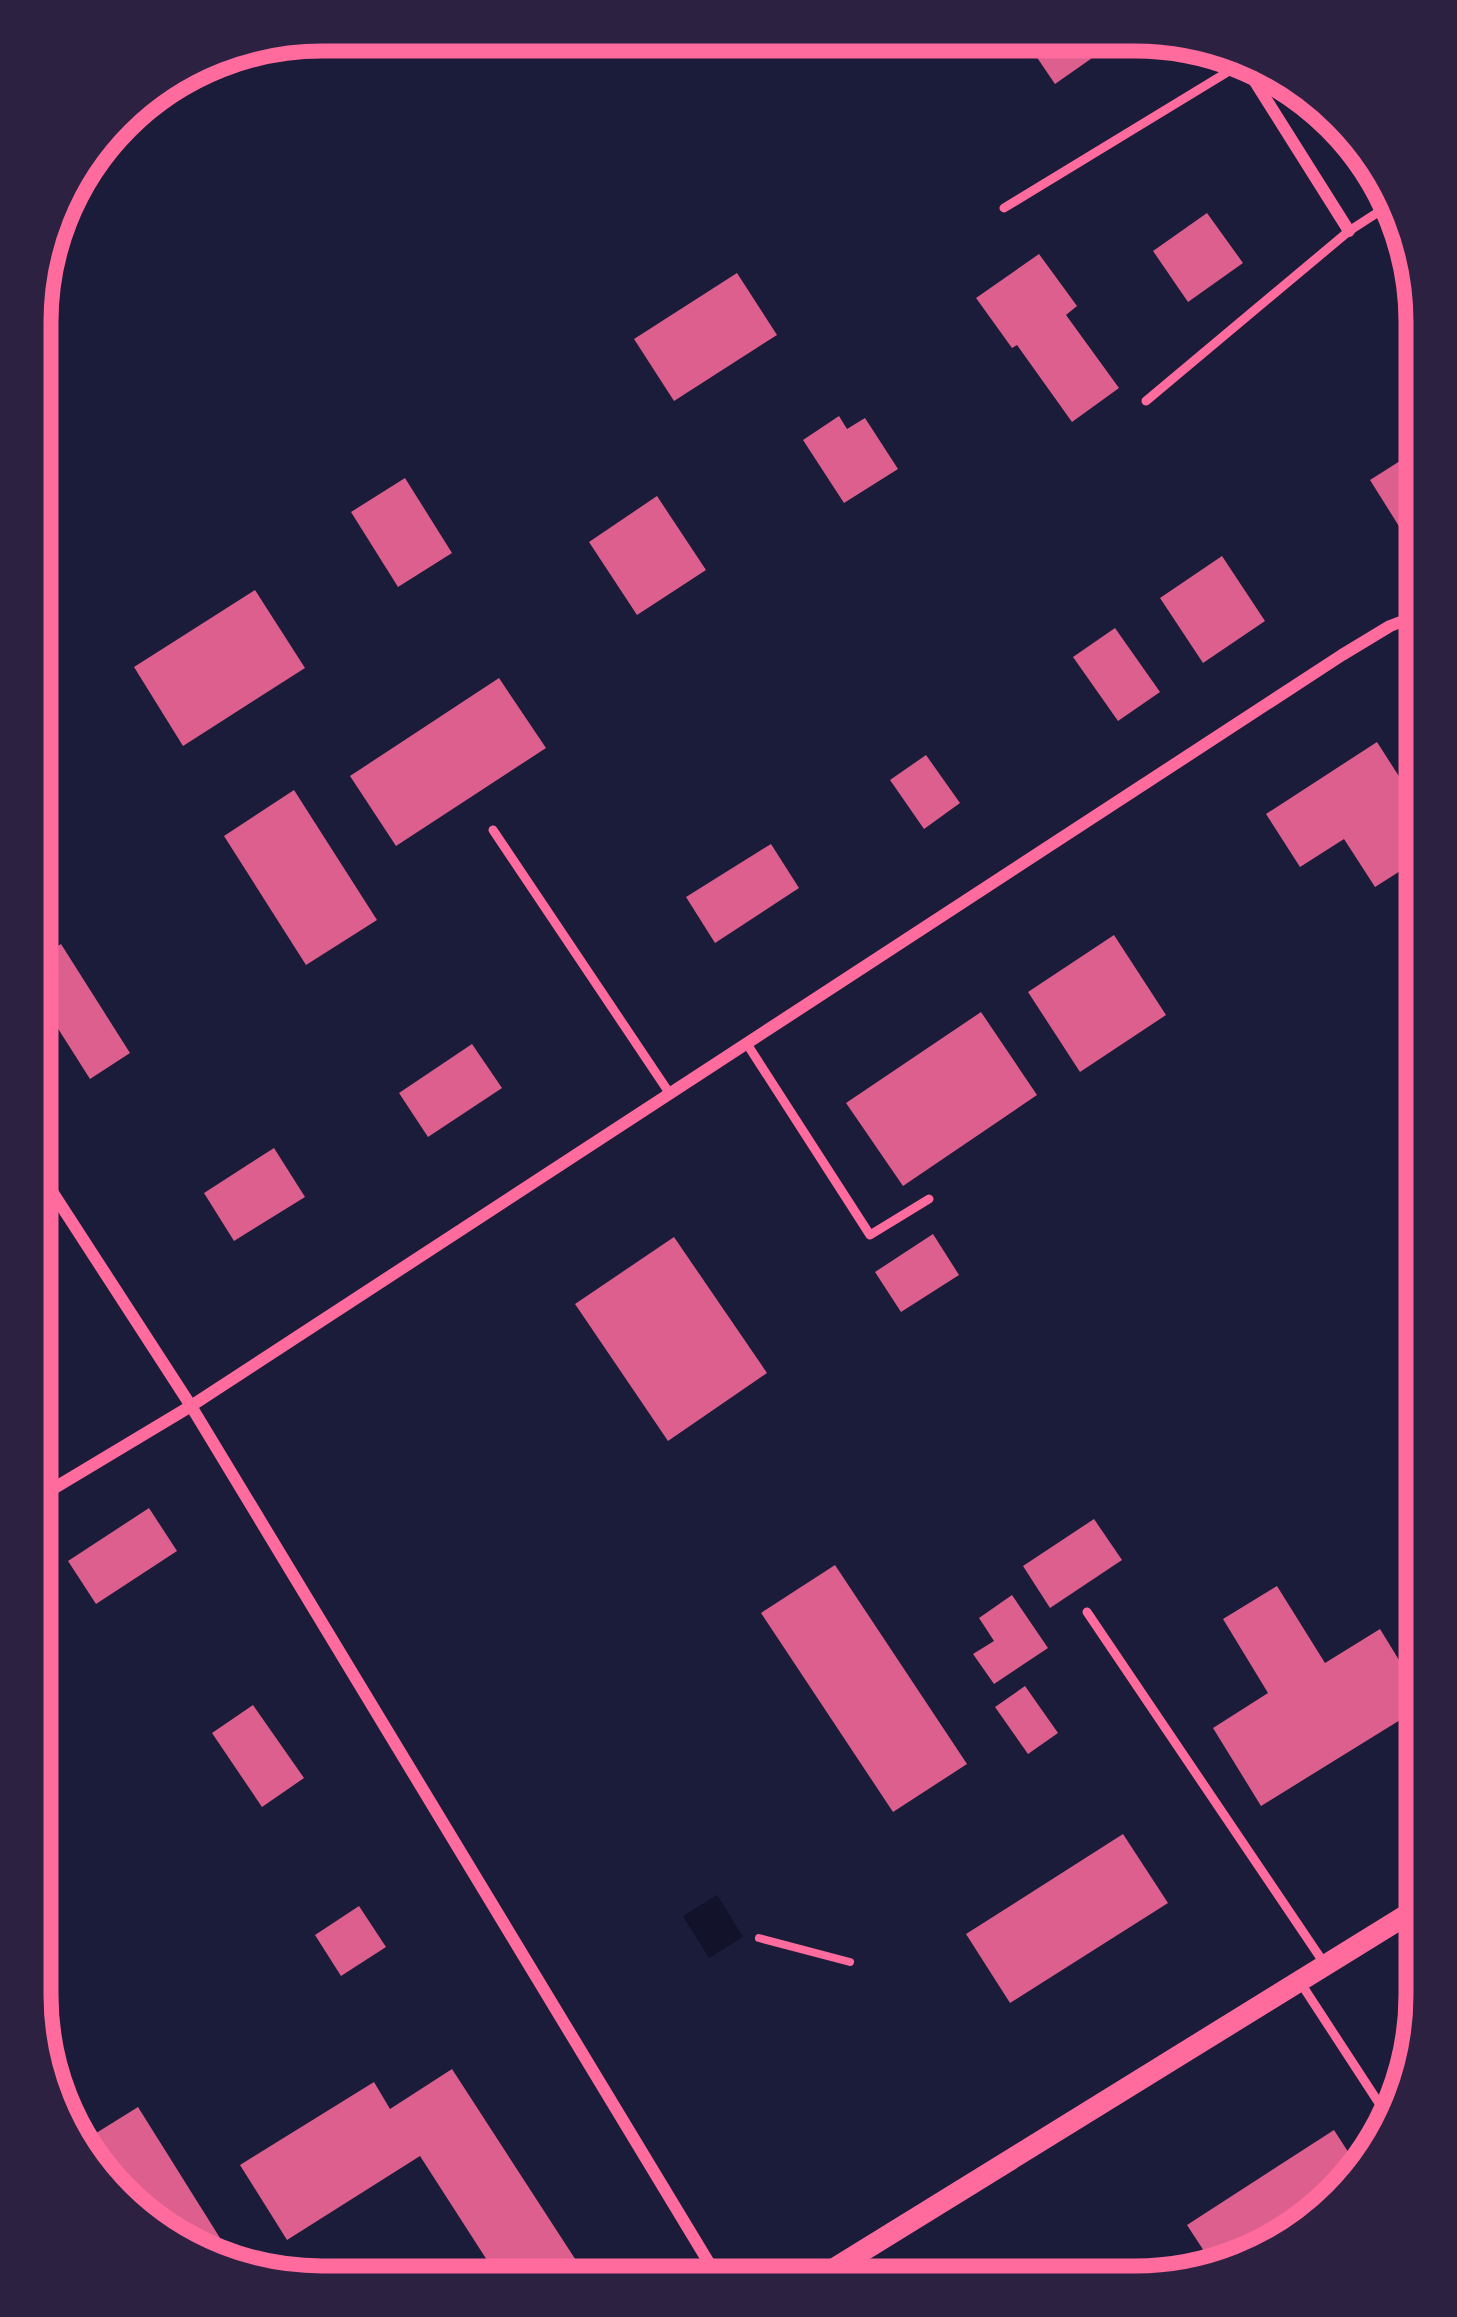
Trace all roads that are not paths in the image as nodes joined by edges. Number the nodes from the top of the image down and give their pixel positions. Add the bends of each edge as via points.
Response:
1 (1231, 69) edge
2 (1254, 79) edge
3 (1004, 208) dead end
4 (1381, 210) edge
5 (1349, 231) junction
6 (1146, 400) dead end
7 (1406, 620) edge
8 (494, 830) dead end
9 (747, 1044) junction
10 (670, 1094) junction
11 (51, 1191) edge
12 (929, 1199) dead end
13 (190, 1406) junction
14 (51, 1490) edge
15 (1087, 1612) dead end
16 (1405, 1916) edge
17 (1326, 1966) junction
18 (1300, 1982) junction
19 (1381, 2107) edge
20 (711, 2266) edge
21 (838, 2266) edge

1 - 3 lane
2 - 5 street
4 - 5 lane
5 - 6 lane
7 - 9 street
8 - 10 lane
9 - 10 street
9 - 12 lane via 871,1235
10 - 13 street
11 - 13 street
13 - 14 street
13 - 20 street
15 - 17 lane
16 - 17 street
17 - 18 street
18 - 19 lane
18 - 21 street

